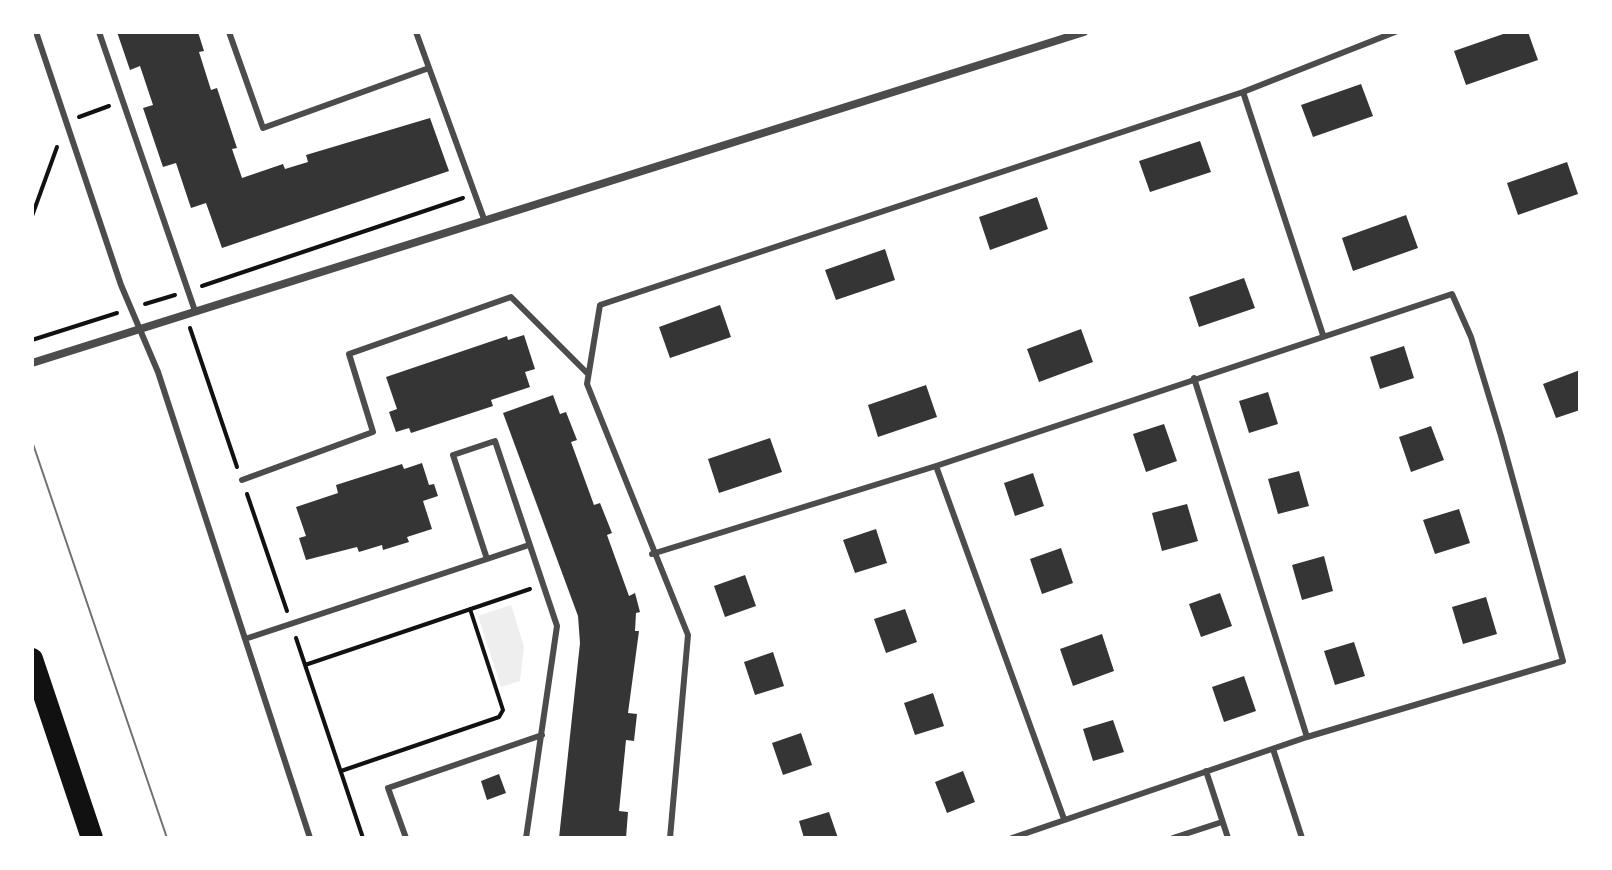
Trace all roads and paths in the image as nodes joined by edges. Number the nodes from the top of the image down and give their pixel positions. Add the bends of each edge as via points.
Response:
1 (36, 32) edge
2 (99, 32) edge
3 (229, 32) edge
4 (416, 32) edge
5 (1084, 32) edge
6 (1395, 32) edge
7 (429, 68) junction
8 (1243, 92) junction
9 (475, 194) junction
10 (484, 219) junction
11 (188, 290) junction
12 (131, 309) junction
13 (195, 311) junction
14 (185, 314) junction
15 (140, 329) junction
16 (1323, 335) junction
17 (32, 340) edge
18 (32, 363) edge
19 (588, 374) junction
20 (1194, 378) junction
21 (936, 466) junction
22 (242, 480) junction
23 (529, 545) junction
24 (652, 554) junction
25 (487, 559) junction
26 (543, 585) junction
27 (470, 609) junction
28 (291, 624) junction
29 (245, 639) junction
30 (32, 659) edge
31 (305, 665) junction
32 (542, 735) junction
33 (1307, 737) junction
34 (1273, 749) junction
35 (341, 771) junction
36 (1206, 771) junction
37 (1064, 819) junction
38 (1222, 822) junction
39 (92, 838) edge
40 (310, 838) edge
41 (363, 838) edge
42 (406, 838) edge
43 (526, 838) edge
44 (670, 838) edge
45 (1012, 838) edge
46 (1173, 838) edge
47 (1228, 838) edge
48 (1302, 838) edge

1 - 12 lane
2 - 11 lane
3 - 7 lane via 263,128
4 - 7 lane
5 - 10 street
6 - 8 lane
7 - 9 lane
8 - 16 lane
8 - 19 lane via 600,305
9 - 10 lane
9 - 11 path
10 - 13 street
11 - 12 path
11 - 13 lane
12 - 15 lane
12 - 17 path
13 - 14 street
14 - 15 street
14 - 22 path
15 - 18 street
15 - 29 lane
16 - 20 lane
16 - 33 lane via 1452,294 1471,337 1563,661
19 - 22 lane via 511,297 349,354 373,432
19 - 24 lane via 587,384
20 - 21 lane
20 - 33 lane
21 - 24 lane
21 - 37 lane
22 - 28 path
23 - 25 lane
23 - 25 lane via 495,441 467,450 453,455
23 - 26 lane
24 - 44 lane via 688,635
25 - 28 lane
26 - 27 path
26 - 32 lane via 557,626
27 - 31 path
27 - 35 path via 503,710 499,717
28 - 29 lane
28 - 31 path
29 - 40 lane
30 - 39 highway
31 - 35 path
32 - 42 lane via 388,788
32 - 43 lane
33 - 34 lane
34 - 36 lane
34 - 48 lane
35 - 41 path
36 - 37 lane
36 - 38 lane
37 - 45 lane
38 - 46 lane
38 - 47 lane

